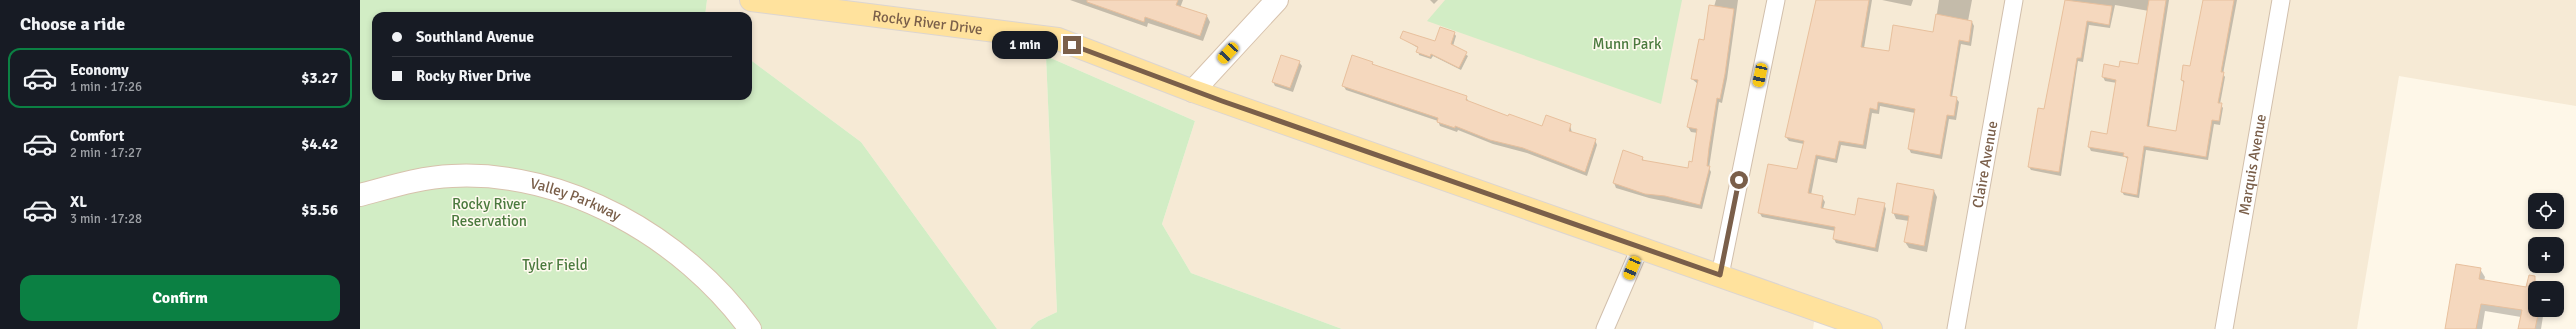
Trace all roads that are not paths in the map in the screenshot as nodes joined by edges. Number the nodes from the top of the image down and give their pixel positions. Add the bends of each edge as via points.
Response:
1 (751, 0) edge
2 (1776, 0) edge
3 (2014, 0) edge
4 (2281, 0) edge
5 (1275, 1) edge
6 (1193, 91) junction
7 (360, 195) edge
8 (1640, 248) junction
9 (1720, 275) junction
10 (750, 329) edge
11 (1605, 329) edge
12 (1871, 329) edge
13 (1956, 329) edge
14 (2224, 329) edge

1 - 6 main road, Rocky River Drive via 1058,39
2 - 9 street
3 - 13 street, Claire Avenue
4 - 14 street, Marquis Avenue
5 - 6 street
6 - 8 main road, Rocky River Drive
7 - 10 street, Valley Parkway via 416,180 452,176 489,176 528,182 570,194 625,219 673,251 710,283
8 - 9 main road, Rocky River Drive
8 - 11 street
9 - 12 main road, Rocky River Drive

